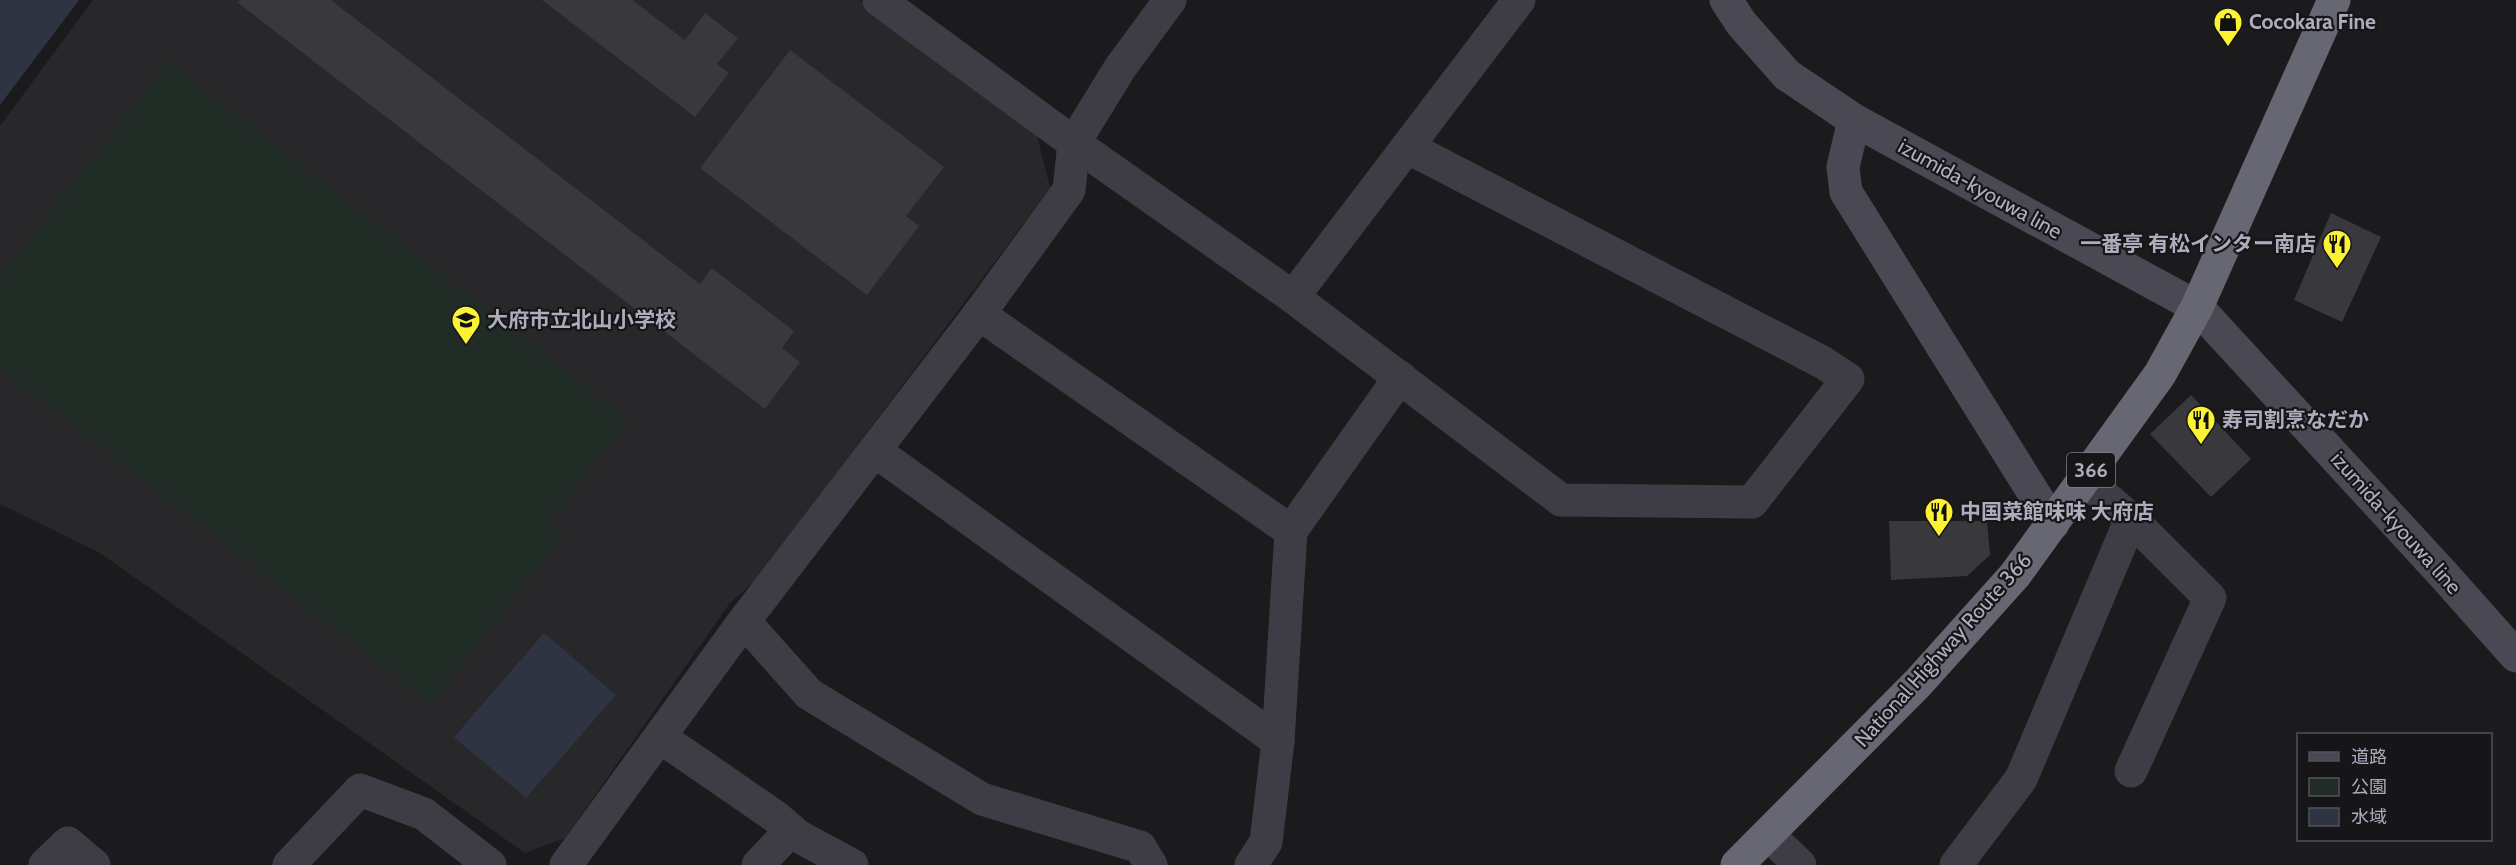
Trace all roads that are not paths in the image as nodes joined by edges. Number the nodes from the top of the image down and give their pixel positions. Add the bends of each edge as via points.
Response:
1 (879, 0) edge
2 (1170, 0) edge
3 (1519, 0) edge
4 (1726, 0) edge
5 (2334, 0) edge
6 (1854, 120) junction
7 (1074, 143) junction
8 (1407, 147) junction
9 (1293, 297) junction
10 (2197, 307) junction
11 (979, 314) junction
12 (1400, 377) junction
13 (875, 451) junction
14 (2084, 479) junction
15 (2131, 519) junction
16 (2053, 524) junction
17 (1291, 531) junction
18 (744, 621) junction
19 (2516, 656) edge
20 (660, 737) junction
21 (1278, 741) junction
22 (2131, 771) dead end
23 (791, 830) junction
24 (1769, 835) junction
25 (45, 865) edge
26 (94, 865) edge
27 (289, 865) edge
28 (490, 865) edge
29 (566, 865) edge
30 (758, 865) edge
31 (852, 865) edge
32 (1151, 865) edge
33 (1251, 865) edge
34 (1737, 865) edge
35 (1800, 865) edge
36 (1956, 865) edge

1 - 7 street
2 - 7 street via 1120,68
3 - 8 street
4 - 6 main road, izumida-kyouwa line via 1740,23 1788,75
5 - 10 highway, National Highway Route 366 / 366
6 - 10 main road, izumida-kyouwa line
6 - 16 main road via 1844,167 1846,192
7 - 9 street
7 - 11 street via 1069,190
8 - 9 street
8 - 12 street via 1848,379 1752,502 1561,500
9 - 12 street
10 - 14 highway, National Highway Route 366 / 366 via 2160,374
10 - 19 main road, izumida-kyouwa line
11 - 13 street
11 - 17 street
12 - 17 street
13 - 18 street
13 - 21 street
14 - 15 street
14 - 16 highway, National Highway Route 366 / 366
15 - 22 street via 2210,598
15 - 36 street via 2021,779
16 - 24 highway, National Highway Route 366 / 366 via 2015,575 1918,683
17 - 21 street
18 - 20 street
18 - 32 street via 808,694 982,799 1140,847
20 - 23 street
20 - 29 street
21 - 33 street via 1266,842
23 - 30 street
23 - 31 street
24 - 34 highway, National Highway Route 366 / 366
24 - 35 street
25 - 26 street via 68,843
27 - 28 street via 360,790 424,814

